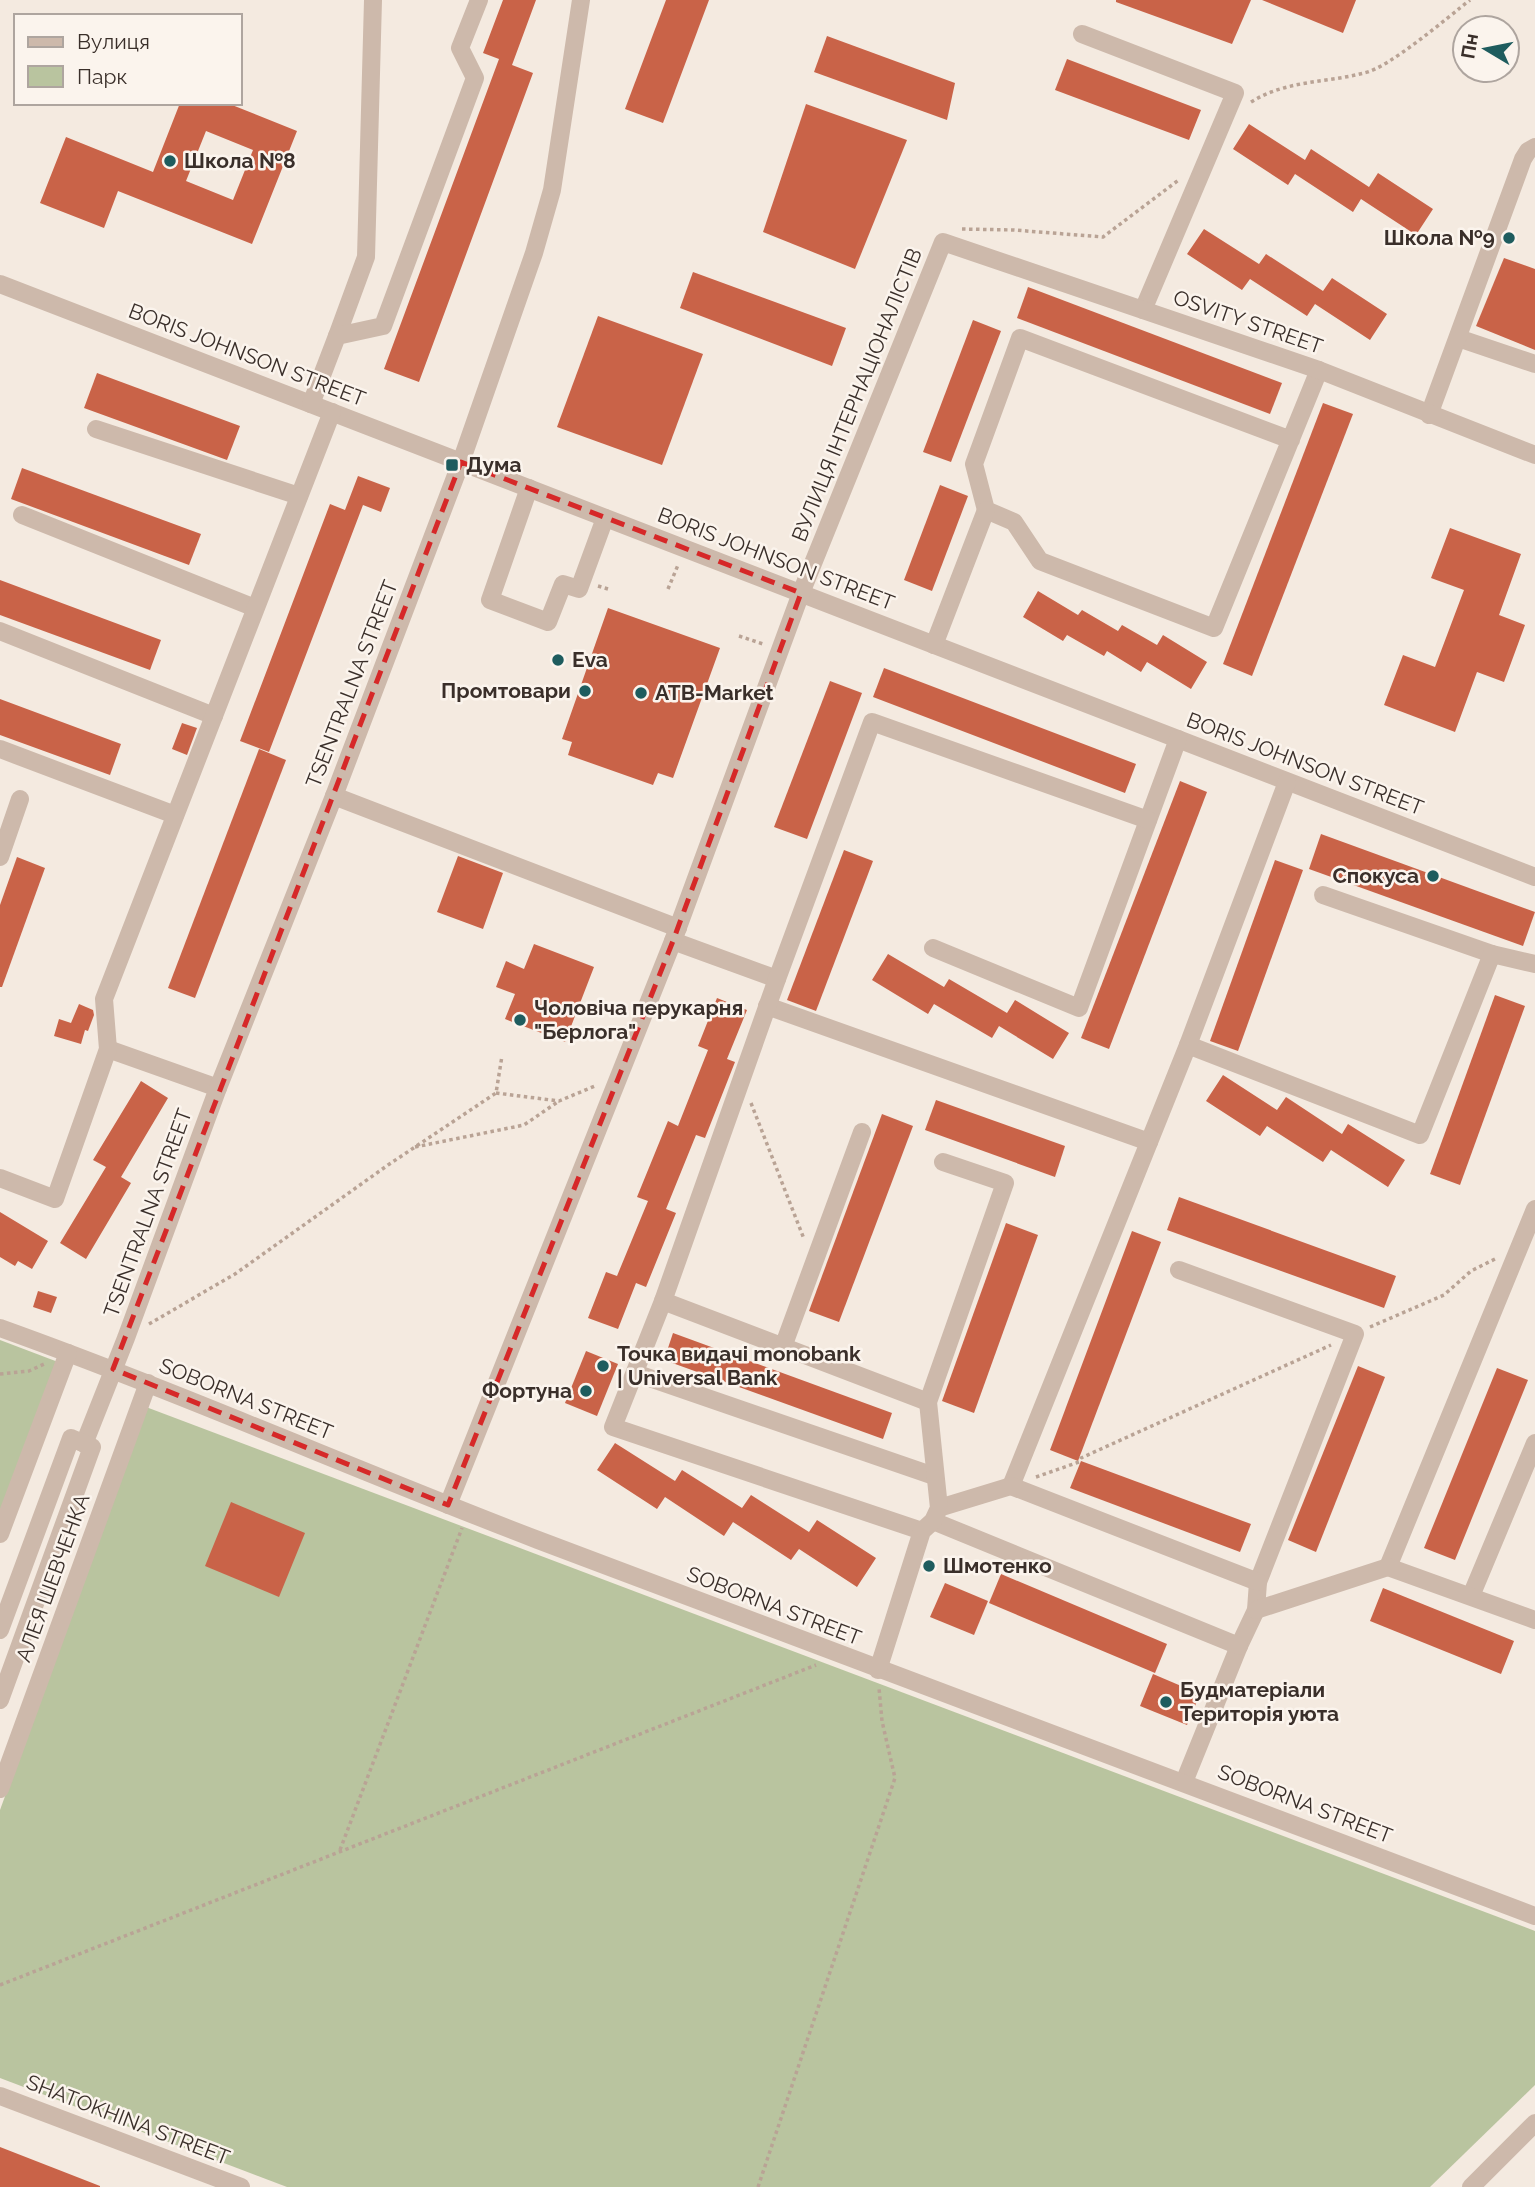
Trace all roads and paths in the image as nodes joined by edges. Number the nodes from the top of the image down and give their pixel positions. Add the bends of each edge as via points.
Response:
1 (373, 0) edge
2 (479, 0) edge
3 (581, 0) edge
4 (1470, 0) edge
5 (1082, 34) dead end
6 (1221, 125) junction
7 (1535, 147) edge
8 (1182, 176) dead end
9 (943, 242) junction
10 (0, 284) edge
11 (1143, 310) junction
12 (337, 336) junction
13 (1458, 338) junction
14 (1535, 364) edge
15 (1319, 370) junction
16 (311, 404) junction
17 (332, 412) junction
18 (1429, 415) junction
19 (96, 429) dead end
20 (1291, 440) junction
21 (1535, 455) edge
22 (461, 461) junction
23 (529, 488) junction
24 (299, 496) junction
25 (986, 510) junction
26 (22, 514) dead end
27 (605, 518) junction
28 (685, 548) junction
29 (668, 589) dead end
30 (801, 593) junction
31 (255, 608) junction
32 (0, 631) edge
33 (739, 636) dead end
34 (763, 644) dead end
35 (934, 645) junction
36 (214, 716) junction
37 (1178, 739) junction
38 (0, 749) edge
39 (1287, 782) junction
40 (334, 796) junction
41 (19, 799) dead end
42 (175, 815) junction
43 (1148, 820) junction
44 (0, 857) edge
45 (1535, 877) edge
46 (1323, 895) dead end
47 (675, 934) junction
48 (933, 948) dead end
49 (1492, 954) junction
50 (1535, 964) edge
51 (777, 979) junction
52 (767, 1006) junction
53 (1188, 1045) junction
54 (108, 1049) junction
55 (502, 1056) dead end
56 (619, 1076) junction
57 (742, 1078) junction
58 (218, 1088) junction
59 (496, 1093) junction
60 (559, 1101) junction
61 (862, 1132) dead end
62 (1149, 1142) junction
63 (413, 1148) junction
64 (943, 1162) dead end
65 (0, 1178) edge
66 (1535, 1209) edge
67 (1519, 1247) junction
68 (813, 1264) junction
69 (1179, 1270) dead end
70 (663, 1301) junction
71 (0, 1328) edge
72 (1355, 1334) junction
73 (127, 1338) junction
74 (783, 1347) junction
75 (68, 1353) junction
76 (113, 1369) junction
77 (635, 1373) junction
78 (0, 1374) edge
79 (148, 1383) junction
80 (928, 1402) junction
81 (1535, 1443) edge
82 (84, 1444) junction
83 (934, 1476) junction
84 (1011, 1486) junction
85 (448, 1505) junction
86 (468, 1513) junction
87 (931, 1520) junction
88 (0, 1534) edge
89 (1388, 1567) junction
90 (1258, 1582) junction
91 (1471, 1597) junction
92 (1256, 1611) junction
93 (1535, 1620) edge
94 (0, 1630) edge
95 (1239, 1646) junction
96 (839, 1656) junction
97 (878, 1670) junction
98 (1, 1692) edge
99 (1184, 1782) junction
100 (0, 1789) edge
101 (340, 1850) junction
102 (1535, 1916) edge
103 (0, 1985) edge
104 (0, 2096) edge
105 (1535, 2123) edge
106 (241, 2187) edge
107 (758, 2187) edge
108 (1471, 2187) edge

1 - 12 street via 366,257
2 - 12 street via 460,48 475,78 383,326
3 - 22 street, TSENTRALNA STREET via 552,190
4 - 6 path via 1367,73 1301,82 1253,100
5 - 6 street via 1235,93
6 - 11 street
7 - 13 street via 1523,159
8 - 9 path via 1103,237 959,229
9 - 11 street, OSVITY STREET
9 - 30 street, ВУЛИЦЯ ІНТЕРНАЦІОНАЛІСТІВ
10 - 16 street, BORIS JOHNSON STREET
11 - 15 street, OSVITY STREET
12 - 16 street
13 - 14 street
13 - 18 street
15 - 18 street, OSVITY STREET
15 - 20 street
16 - 17 street, BORIS JOHNSON STREET
17 - 22 street, BORIS JOHNSON STREET
17 - 24 street
18 - 21 street, OSVITY STREET
19 - 24 street
20 - 25 street via 1214,628 1040,561 1014,522
20 - 25 street via 1020,338 974,464
22 - 23 street, BORIS JOHNSON STREET
22 - 40 street, TSENTRALNA STREET
23 - 27 street, BORIS JOHNSON STREET
23 - 27 street via 490,600 548,622 563,584 579,589
24 - 31 street
25 - 35 street
26 - 31 street
27 - 28 street, BORIS JOHNSON STREET
28 - 29 path
28 - 30 street, BORIS JOHNSON STREET
30 - 35 street, BORIS JOHNSON STREET
30 - 47 street, ВУЛИЦЯ ІНТЕРНАЦІОНАЛІСТІВ
31 - 36 street
32 - 36 street
33 - 34 path
35 - 37 street, BORIS JOHNSON STREET
36 - 42 street
37 - 39 street, BORIS JOHNSON STREET
37 - 43 street
38 - 42 street
39 - 45 street, BORIS JOHNSON STREET
39 - 53 street
40 - 47 street
40 - 58 street, TSENTRALNA STREET
41 - 44 street
42 - 54 street via 104,999
43 - 48 street via 1079,1008
43 - 51 street via 872,722
46 - 49 street
47 - 51 street
47 - 56 street, ВУЛИЦЯ ІНТЕРНАЦІОНАЛІСТІВ
49 - 50 street
49 - 53 street via 1420,1135
51 - 52 street
52 - 57 street
52 - 62 street
53 - 62 street
54 - 58 street
54 - 65 street via 55,1199
55 - 59 path
56 - 60 path
56 - 85 street, ВУЛИЦЯ ІНТЕРНАЦІОНАЛІСТІВ
57 - 68 path
57 - 70 street
58 - 73 street, TSENTRALNA STREET
59 - 60 path
59 - 63 path
60 - 63 path via 524,1125
61 - 68 street
62 - 84 street
63 - 73 path via 235,1274
64 - 80 street via 1005,1183
66 - 67 street
67 - 72 path via 1471,1271 1444,1295
67 - 89 street
68 - 74 street
69 - 72 street
70 - 74 street
70 - 77 street
71 - 75 street, SOBORNA STREET
72 - 84 path via 1079,1462
72 - 90 street
73 - 76 street, TSENTRALNA STREET
74 - 80 street
75 - 76 street, SOBORNA STREET
75 - 78 path via 29,1371
75 - 88 street
76 - 79 street, SOBORNA STREET
76 - 82 street, АЛЕЯ ШЕВЧЕНКА
77 - 83 street
77 - 87 street via 613,1427
79 - 85 street, SOBORNA STREET
79 - 100 street, АЛЕЯ ШЕВЧЕНКА
80 - 83 street
81 - 91 street
82 - 94 street, АЛЕЯ ШЕВЧЕНКА via 71,1438
82 - 98 street, АЛЕЯ ШЕВЧЕНКА via 92,1447
83 - 87 street
84 - 87 street
84 - 90 street
85 - 86 street, SOBORNA STREET
86 - 96 street, SOBORNA STREET
86 - 101 path
87 - 95 street
87 - 97 street
89 - 91 street
89 - 92 street
90 - 92 street
91 - 93 street
92 - 95 street
95 - 99 street
96 - 97 street, SOBORNA STREET
96 - 101 path
97 - 99 street, SOBORNA STREET
97 - 107 path via 882,1721 895,1778
99 - 102 street, SOBORNA STREET
101 - 103 path
104 - 106 street, SHATOKHINA STREET
105 - 108 street

